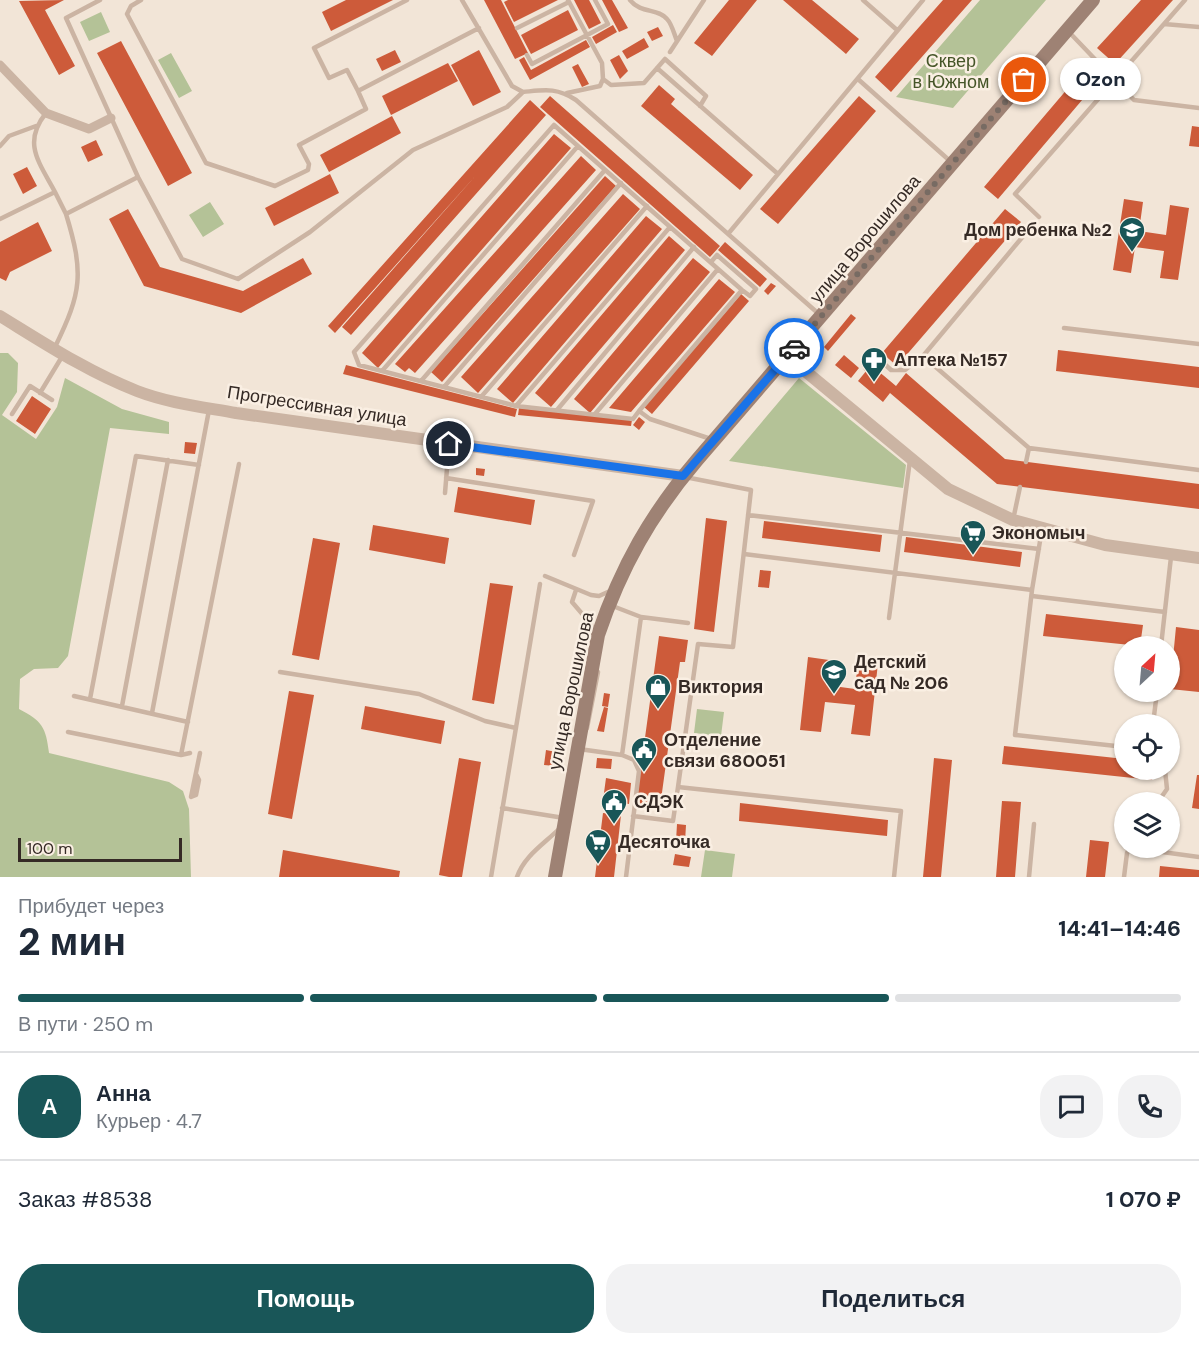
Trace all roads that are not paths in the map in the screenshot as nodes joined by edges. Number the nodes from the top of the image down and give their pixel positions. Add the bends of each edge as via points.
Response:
1 (100, 0) edge
2 (128, 0) edge
3 (141, 0) edge
4 (407, 0) edge
5 (462, 0) edge
6 (595, 0) edge
7 (630, 0) edge
8 (704, 0) edge
9 (863, 0) edge
10 (923, 0) edge
11 (1093, 0) edge
12 (1185, 0) edge
13 (568, 1) edge
14 (131, 6) junction
15 (1164, 24) junction
16 (1199, 27) edge
17 (479, 28) junction
18 (517, 28) dead end
19 (897, 30) junction
20 (1067, 31) junction
21 (587, 35) junction
22 (677, 41) junction
23 (670, 52) dead end
24 (527, 55) dead end
25 (0, 64) edge
26 (657, 68) junction
27 (603, 79) junction
28 (1114, 79) junction
29 (859, 80) junction
30 (611, 85) junction
31 (600, 86) junction
32 (358, 91) junction
33 (523, 92) junction
34 (567, 93) junction
35 (700, 106) junction
36 (1199, 108) edge
37 (46, 113) junction
38 (111, 118) junction
39 (36, 126) junction
40 (0, 146) edge
41 (578, 146) junction
42 (952, 163) junction
43 (605, 170) junction
44 (778, 174) junction
45 (138, 177) junction
46 (621, 183) junction
47 (55, 192) junction
48 (647, 206) junction
49 (66, 214) junction
50 (1039, 217) dead end
51 (0, 219) edge
52 (670, 226) junction
53 (1030, 228) dead end
54 (728, 234) junction
55 (694, 248) junction
56 (711, 262) junction
57 (718, 269) junction
58 (742, 290) junction
59 (0, 316) edge
60 (822, 317) junction
61 (1064, 328) dead end
62 (1199, 344) edge
63 (58, 352) junction
64 (787, 356) junction
65 (923, 356) junction
66 (866, 369) dead end
67 (382, 371) junction
68 (421, 381) junction
69 (444, 387) junction
70 (40, 393) junction
71 (481, 397) junction
72 (52, 400) dead end
73 (516, 406) junction
74 (209, 408) junction
75 (557, 411) junction
76 (639, 411) junction
77 (12, 414) dead end
78 (595, 414) junction
79 (714, 440) junction
80 (449, 444) junction
81 (1029, 448) junction
82 (910, 457) junction
83 (168, 460) junction
84 (1026, 462) dead end
85 (239, 464) dead end
86 (199, 465) junction
87 (1199, 470) edge
88 (683, 476) junction
89 (446, 478) junction
90 (1020, 487) dead end
91 (445, 493) dead end
92 (748, 515) junction
93 (1013, 520) junction
94 (1042, 527) junction
95 (899, 533) junction
96 (1039, 549) junction
97 (744, 554) junction
98 (1172, 554) junction
99 (574, 555) dead end
100 (1199, 558) edge
101 (894, 571) junction
102 (544, 576) dead end
103 (540, 584) dead end
104 (617, 586) junction
105 (576, 590) junction
106 (1032, 590) junction
107 (1032, 596) junction
108 (608, 604) junction
109 (1165, 612) junction
110 (641, 617) junction
111 (889, 618) dead end
112 (688, 623) dead end
113 (1162, 636) edge
114 (597, 641) junction
115 (280, 672) dead end
116 (74, 696) dead end
117 (90, 699) junction
118 (122, 706) junction
119 (152, 713) junction
120 (188, 722) junction
121 (516, 728) junction
122 (68, 732) dead end
123 (577, 745) junction
124 (1114, 746) edge
125 (190, 753) dead end
126 (200, 753) dead end
127 (181, 755) junction
128 (622, 755) junction
129 (196, 774) dead end
130 (678, 787) junction
131 (502, 808) junction
132 (633, 816) junction
133 (564, 821) junction
134 (1034, 825) dead end
135 (1180, 854) edge
136 (1199, 857) edge
137 (1126, 858) edge
138 (491, 877) edge
139 (517, 877) edge
140 (555, 877) edge
141 (626, 877) edge
142 (894, 877) edge
143 (1029, 877) edge
144 (1124, 877) edge

1 - 38 lane via 66,18
2 - 14 lane
3 - 14 lane
4 - 32 lane via 314,48 329,78 347,70
5 - 17 lane
6 - 21 lane via 608,24
7 - 22 lane via 640,10 668,19
8 - 22 lane
9 - 19 lane
10 - 19 lane
11 - 20 main road, улица Ворошилова
12 - 15 lane
13 - 18 lane
13 - 21 lane
14 - 32 lane via 127,14 206,163 275,186 308,170 309,164 299,146 366,110
15 - 16 lane
15 - 28 lane
17 - 32 lane
17 - 33 lane via 512,86
19 - 29 lane via 861,71
20 - 28 lane
20 - 42 main road, улица Ворошилова
21 - 24 lane via 532,64
21 - 27 lane via 602,63
22 - 23 lane
25 - 37 street
26 - 30 lane via 644,83
26 - 35 lane
26 - 35 lane via 664,59 673,66 706,96
27 - 30 lane
27 - 31 lane
28 - 36 lane via 1134,100
28 - 50 lane via 1015,194
29 - 42 lane
29 - 44 lane
30 - 31 lane
31 - 34 lane
33 - 34 lane via 550,88
33 - 45 lane via 507,106 413,150 310,232 238,279 182,259
34 - 54 lane
35 - 44 lane
37 - 38 street via 89,129
37 - 39 lane
38 - 45 lane
39 - 40 lane via 9,135
39 - 47 lane via 35,153
41 - 43 lane
41 - 67 lane
41 - 67 lane via 554,125 354,352 359,365
42 - 60 main road, улица Ворошилова
43 - 46 lane
43 - 68 lane
44 - 54 lane
45 - 49 lane
46 - 48 lane
46 - 69 lane
47 - 49 lane
47 - 51 lane
48 - 52 lane
48 - 71 lane
49 - 63 lane via 80,277
52 - 55 lane
52 - 73 lane
53 - 65 lane
54 - 60 lane
55 - 56 lane
55 - 75 lane
56 - 57 lane
56 - 58 lane via 717,255 756,289 750,296
57 - 58 lane
57 - 78 lane
58 - 76 lane
59 - 63 street, Прогрессивная улица
60 - 64 main road, улица Ворошилова
61 - 62 lane
63 - 70 lane
63 - 74 street, Прогрессивная улица via 138,391
64 - 79 main road, улица Ворошилова
64 - 82 street
65 - 66 lane via 905,370 891,370 877,357
65 - 81 lane
67 - 68 lane
68 - 69 lane
69 - 71 lane
70 - 72 lane
70 - 77 lane via 30,386
71 - 73 lane
73 - 75 lane
74 - 80 street, Прогрессивная улица
74 - 86 lane
75 - 78 lane
76 - 78 lane via 633,419
76 - 79 lane via 650,419
79 - 88 main road, улица Ворошилова
80 - 88 street, Прогрессивная улица
80 - 89 lane
81 - 84 lane
81 - 87 lane
82 - 93 street via 948,489
82 - 95 lane
83 - 86 lane
83 - 117 lane via 136,456
83 - 118 lane
85 - 120 lane
86 - 119 lane
88 - 92 lane via 752,490
88 - 104 main road, улица Ворошилова via 646,526
89 - 91 lane
89 - 99 lane via 592,501
90 - 93 lane
92 - 95 lane
92 - 97 lane
93 - 94 street
94 - 96 lane
94 - 98 street via 1105,545
95 - 96 lane
95 - 101 lane
96 - 106 lane
97 - 101 lane
97 - 130 lane via 733,647 698,644
98 - 100 street
98 - 109 lane
101 - 106 lane
101 - 111 lane
102 - 105 lane
103 - 121 lane
104 - 105 lane via 599,596
104 - 108 main road, улица Ворошилова
105 - 114 lane via 572,603 590,623
106 - 107 lane
107 - 109 lane
107 - 124 lane via 1015,735
108 - 110 lane
108 - 114 main road, улица Ворошилова
109 - 113 lane
110 - 112 lane
110 - 128 lane
114 - 123 main road, улица Ворошилова
115 - 121 lane via 419,694 485,721
116 - 117 lane
117 - 118 lane
118 - 119 lane
119 - 120 lane
120 - 127 lane
121 - 131 lane
122 - 127 lane
123 - 128 lane
123 - 133 main road, улица Ворошилова
125 - 127 lane
126 - 129 lane
128 - 132 lane via 634,760 638,767
130 - 132 lane via 673,821
130 - 142 lane via 901,811
131 - 133 lane
131 - 138 lane
132 - 141 lane
133 - 139 lane via 520,868
133 - 140 main road, улица Ворошилова
134 - 143 lane
135 - 136 lane
137 - 144 lane

